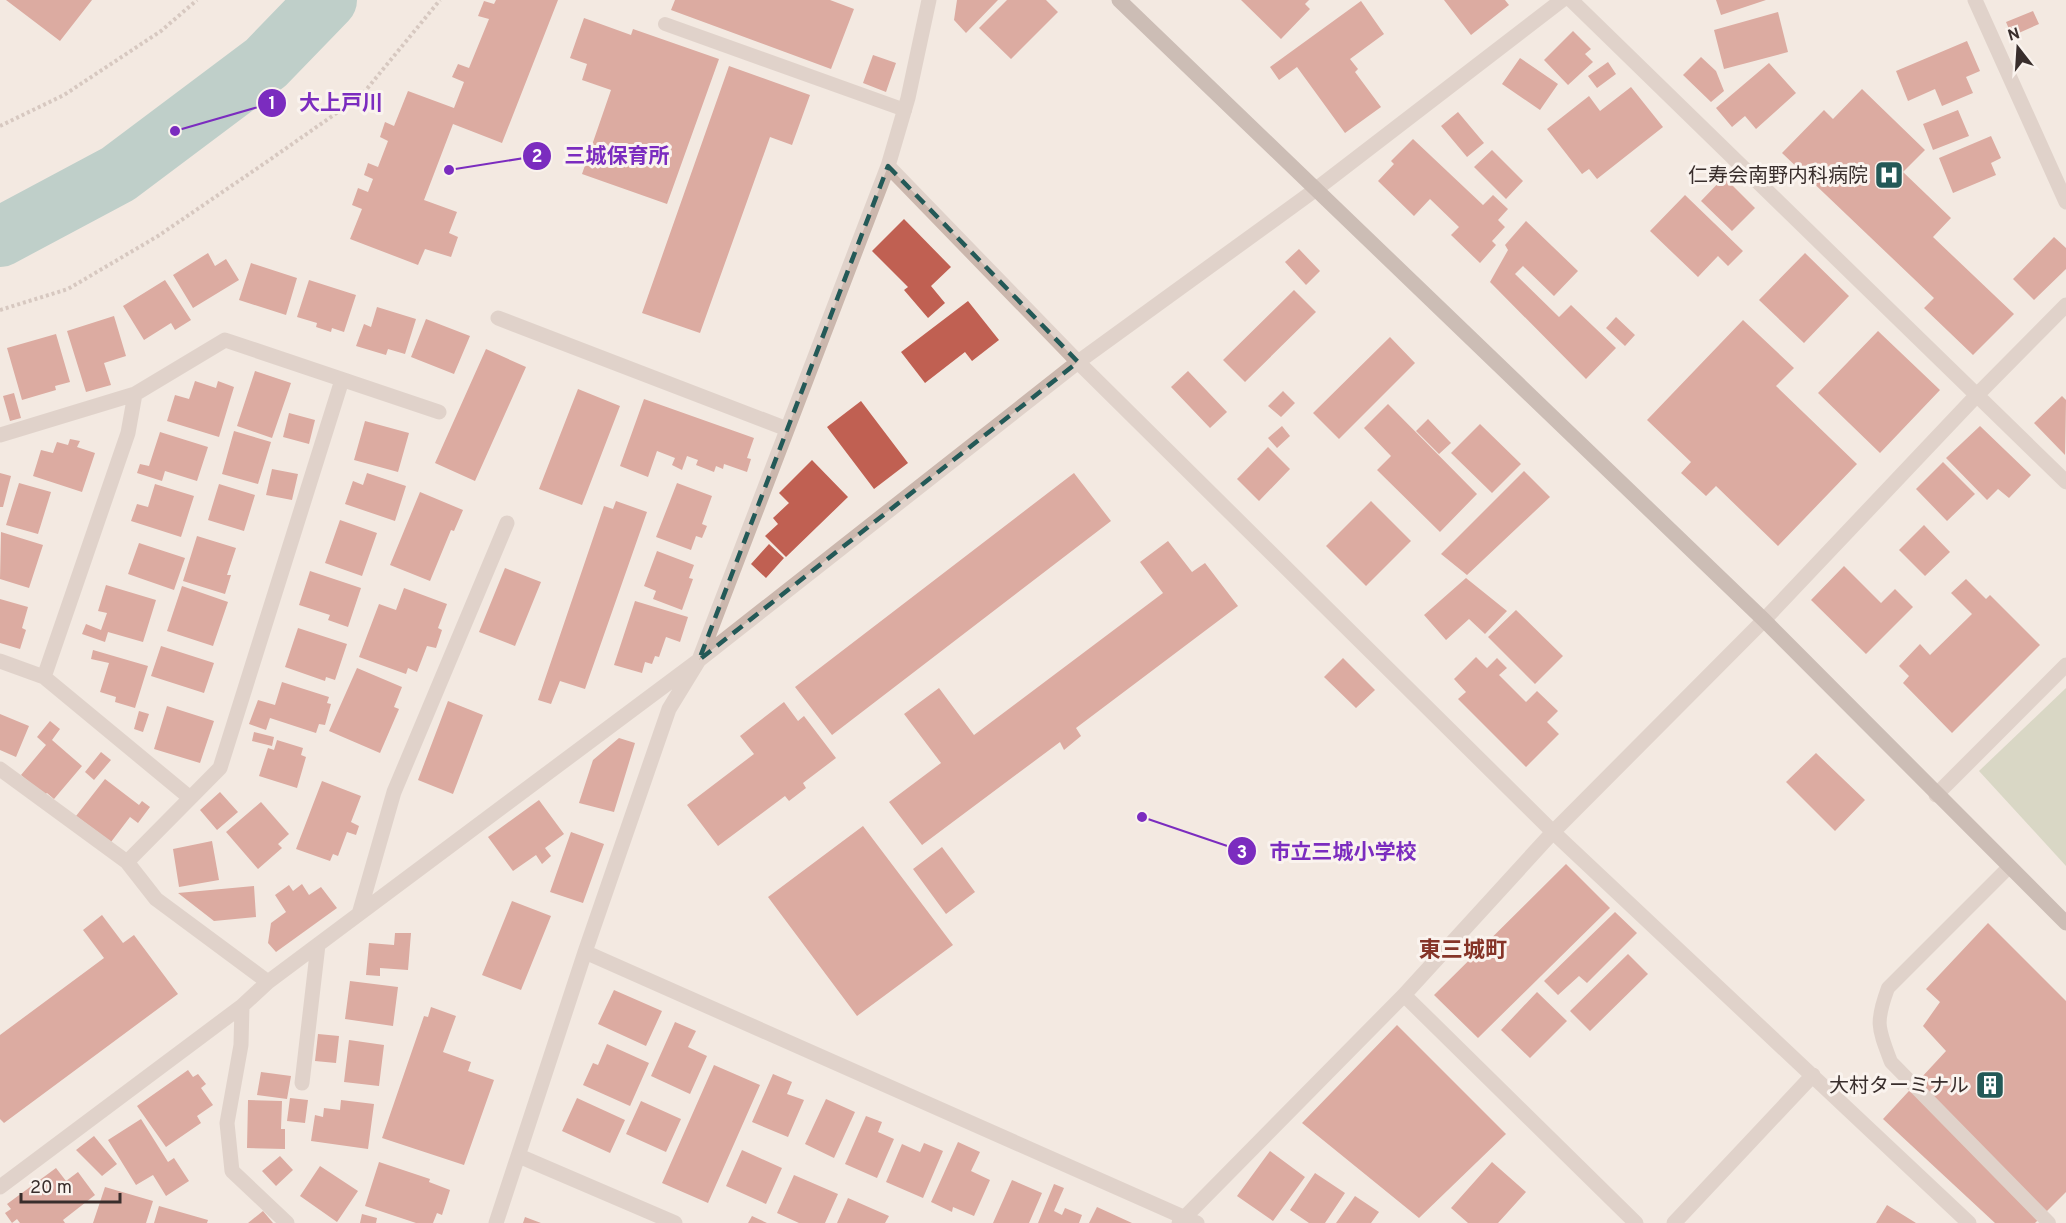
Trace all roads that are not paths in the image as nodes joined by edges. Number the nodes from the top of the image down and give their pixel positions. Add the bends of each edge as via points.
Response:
1 (929, 0) edge
2 (1119, 0) edge
3 (1562, 0) edge
4 (1571, 0) edge
5 (1975, 0) edge
6 (665, 24) dead end
7 (905, 110) junction
8 (888, 166) junction
9 (1315, 190) junction
10 (2066, 202) edge
11 (2066, 305) edge
12 (498, 318) dead end
13 (1078, 362) junction
14 (342, 380) junction
15 (135, 394) junction
16 (1977, 395) junction
17 (439, 412) dead end
18 (787, 429) junction
19 (0, 435) edge
20 (2066, 482) edge
21 (507, 523) dead end
22 (1764, 620) junction
23 (699, 660) junction
24 (0, 662) edge
25 (2066, 665) edge
26 (44, 677) junction
27 (0, 770) edge
28 (1936, 795) junction
29 (189, 797) junction
30 (1553, 832) junction
31 (127, 862) junction
32 (2009, 867) junction
33 (359, 914) junction
34 (2066, 923) edge
35 (318, 945) junction
36 (585, 952) junction
37 (268, 982) junction
38 (1404, 995) junction
39 (242, 1006) junction
40 (1813, 1075) junction
41 (302, 1083) dead end
42 (519, 1156) junction
43 (0, 1187) edge
44 (1187, 1221) edge
45 (287, 1223) edge
46 (496, 1223) edge
47 (675, 1223) edge
48 (1636, 1223) edge
49 (1674, 1223) edge
50 (1969, 1223) edge
51 (2049, 1223) edge

1 - 7 street
2 - 9 street
3 - 9 street
4 - 16 street
5 - 10 street
6 - 7 lane
7 - 8 street
8 - 13 street
8 - 18 street
9 - 13 street
9 - 22 street
11 - 16 street
12 - 18 street
13 - 23 street
13 - 30 street
14 - 15 street via 225,340
14 - 17 street
14 - 29 street via 220,768
15 - 19 street
15 - 26 street via 128,433
16 - 20 street
16 - 22 street
18 - 23 street
21 - 33 street via 394,792
22 - 28 street
22 - 30 street
23 - 33 street
23 - 36 street via 669,709
24 - 26 street
25 - 28 street
26 - 29 street
27 - 31 street
28 - 32 street
29 - 31 street
30 - 38 street
30 - 40 street
31 - 37 street via 156,899
32 - 34 street
32 - 51 lane via 1888,988 1878,1014 1880,1035 1891,1062
33 - 35 street
35 - 37 street
35 - 41 street
36 - 42 street
36 - 44 street
37 - 39 street
38 - 44 street
38 - 48 street
39 - 43 street
39 - 45 street via 241,1045 227,1123 232,1172
40 - 49 street
40 - 50 street
42 - 46 street
42 - 47 street

